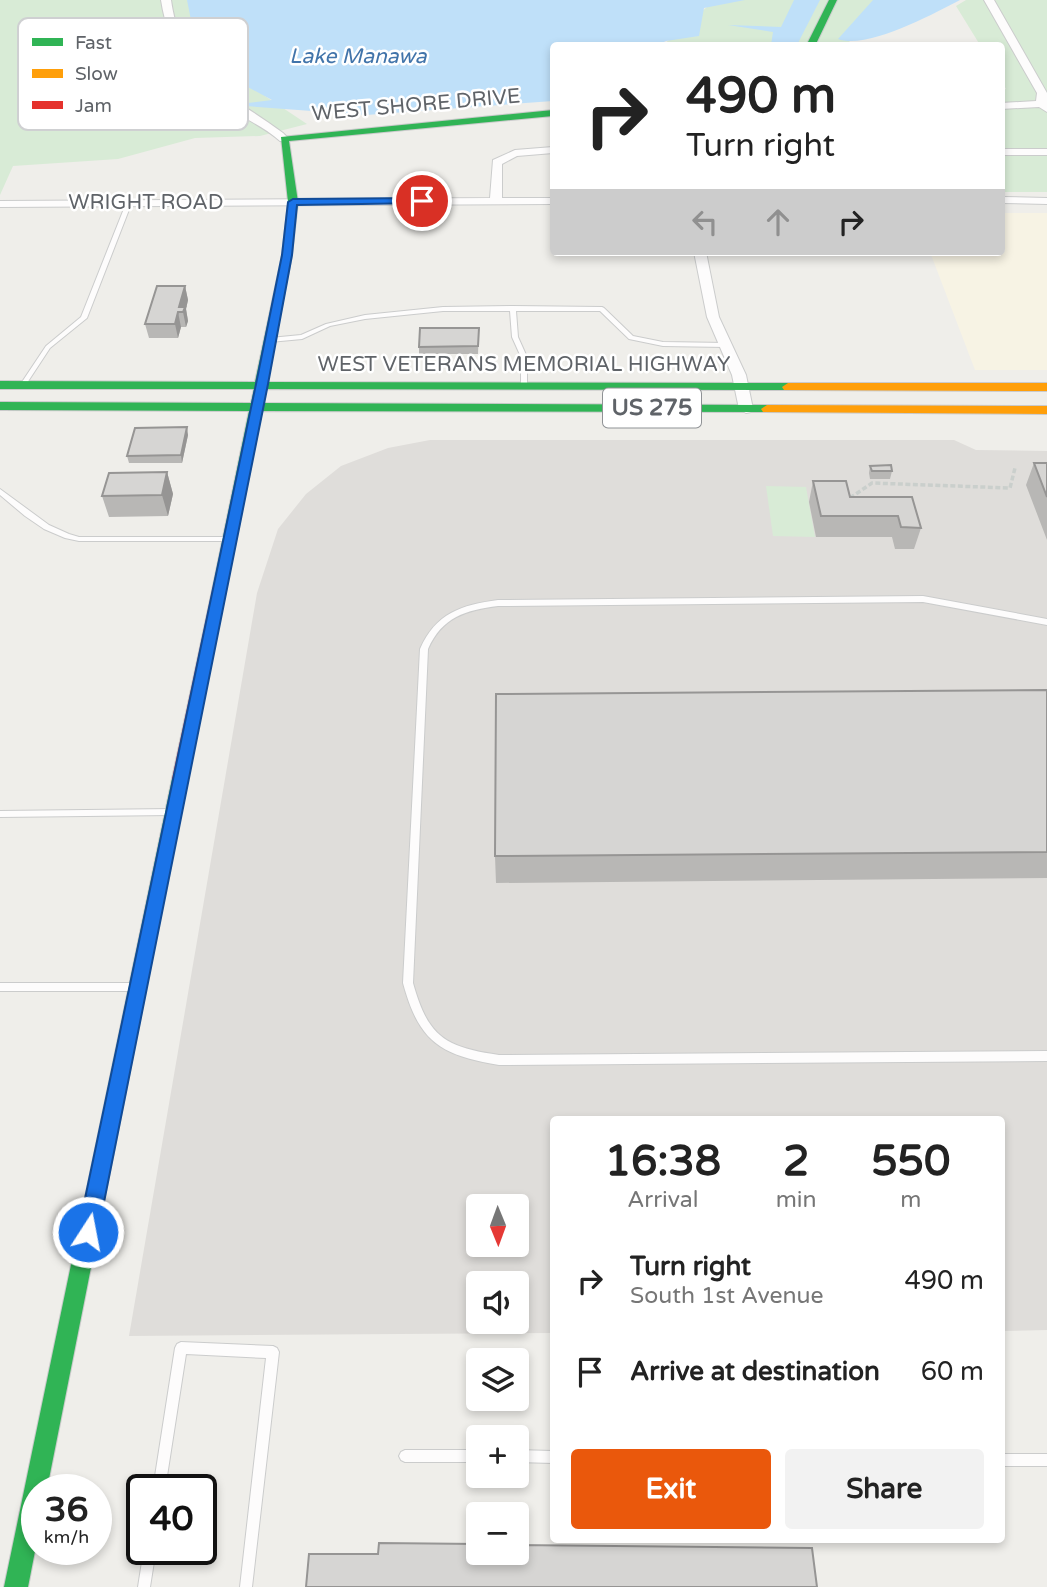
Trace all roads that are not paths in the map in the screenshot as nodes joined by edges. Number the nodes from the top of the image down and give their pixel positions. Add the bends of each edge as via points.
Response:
1 (166, 0) edge
2 (834, 0) edge
3 (989, 0) edge
4 (170, 18) edge
5 (812, 42) edge
6 (1005, 106) edge
7 (1044, 107) edge
8 (550, 113) edge
9 (248, 115) edge
10 (284, 139) junction
11 (550, 150) edge
12 (1005, 152) edge
13 (1047, 152) edge
14 (496, 200) junction
15 (1005, 200) edge
16 (550, 201) edge
17 (1047, 201) edge
18 (129, 202) junction
19 (293, 202) junction
20 (0, 204) edge
21 (701, 256) edge
22 (513, 308) junction
23 (270, 340) junction
24 (726, 345) junction
25 (262, 384) junction
26 (0, 385) edge
27 (23, 385) junction
28 (524, 385) junction
29 (742, 386) junction
30 (1047, 387) edge
31 (0, 406) edge
32 (257, 406) junction
33 (746, 409) junction
34 (1047, 410) edge
35 (0, 491) edge
36 (229, 539) junction
37 (1047, 622) edge
38 (173, 812) junction
39 (0, 814) edge
40 (0, 987) edge
41 (138, 987) junction
42 (1047, 1056) edge
43 (405, 1456) dead end
44 (466, 1456) edge
45 (529, 1456) edge
46 (550, 1457) edge
47 (1005, 1460) edge
48 (1047, 1460) edge
49 (161, 1474) edge
50 (147, 1565) edge
51 (16, 1587) edge
52 (144, 1587) edge
53 (246, 1587) edge

1 - 4 street
2 - 5 street
3 - 7 street via 1042,93
6 - 7 street
8 - 10 street, WEST SHORE DRIVE
9 - 10 street
10 - 19 street
11 - 14 street via 515,153 497,162
12 - 13 street
14 - 16 street, WRIGHT ROAD
14 - 19 street, WRIGHT ROAD
15 - 17 street
18 - 19 street, WRIGHT ROAD
18 - 20 street, WRIGHT ROAD
18 - 27 lane via 84,318 48,346
19 - 23 street
21 - 24 street via 713,317
22 - 23 lane via 365,317 328,325 302,337
22 - 24 lane via 602,309 631,338 663,344
22 - 28 lane via 515,337 524,357
23 - 25 street
24 - 29 street
25 - 27 street, WEST VETERANS MEMORIAL HIGHWAY / US 275
25 - 28 street, WEST VETERANS MEMORIAL HIGHWAY / US 275
25 - 32 street
26 - 27 street, WEST VETERANS MEMORIAL HIGHWAY / US 275
28 - 29 street, WEST VETERANS MEMORIAL HIGHWAY / US 275
29 - 30 street, WEST VETERANS MEMORIAL HIGHWAY / US 275
29 - 33 street
31 - 32 street, WEST VETERANS MEMORIAL HIGHWAY / US 275
32 - 33 street, WEST VETERANS MEMORIAL HIGHWAY / US 275
32 - 36 street
33 - 34 street, WEST VETERANS MEMORIAL HIGHWAY / US 275
35 - 36 lane via 62,537
36 - 38 street
37 - 42 lane via 923,599 498,603 457,612 429,634 424,649 408,983 414,1011 424,1027 442,1044 485,1058
38 - 39 lane
38 - 41 street
40 - 41 lane
41 - 51 street
43 - 44 lane
45 - 46 lane
47 - 48 lane
49 - 53 lane via 181,1348 273,1352
50 - 52 lane

